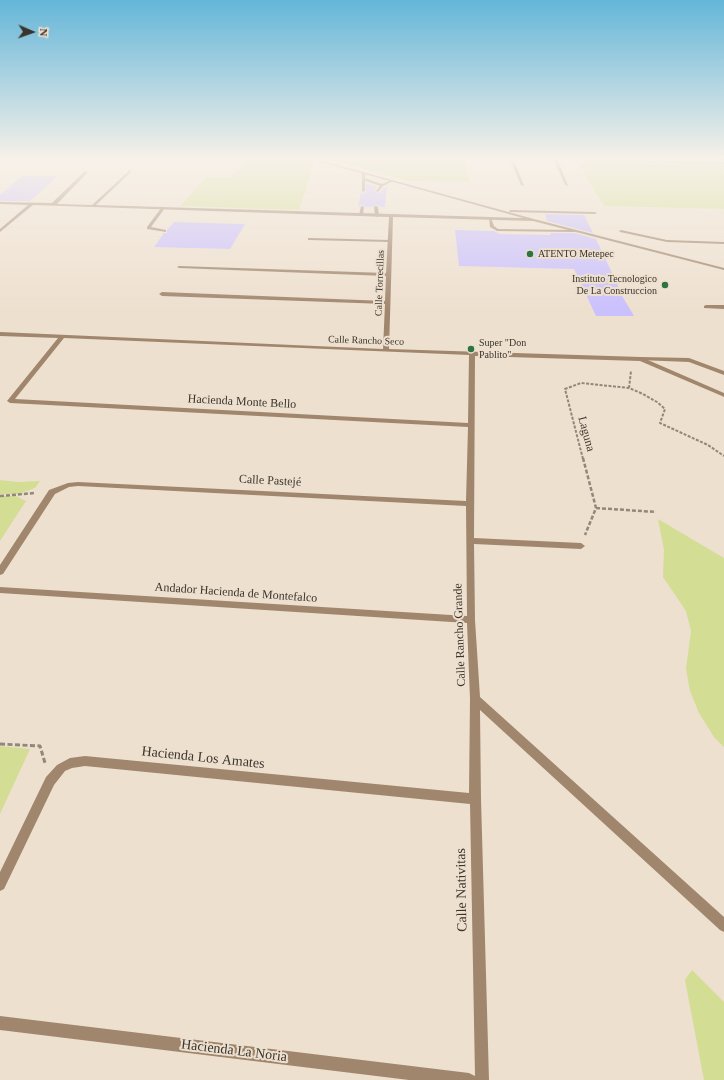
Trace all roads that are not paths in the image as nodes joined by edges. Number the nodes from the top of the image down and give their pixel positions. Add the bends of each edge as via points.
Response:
1 (24, 210) edge
2 (161, 210) edge
3 (222, 210) edge
4 (362, 210) edge
5 (376, 210) edge
6 (498, 210) edge
7 (510, 210) edge
8 (595, 213) dead end
9 (361, 216) junction
10 (377, 216) junction
11 (391, 216) junction
12 (490, 219) junction
13 (533, 220) junction
14 (165, 230) dead end
15 (0, 231) edge
16 (574, 231) junction
17 (621, 231) dead end
18 (652, 238) junction
19 (310, 239) dead end
20 (647, 241) dead end
21 (390, 242) junction
22 (724, 243) edge
23 (642, 244) dead end
24 (637, 246) junction
25 (179, 267) dead end
26 (724, 269) edge
27 (389, 275) junction
28 (162, 294) dead end
29 (388, 303) junction
30 (706, 307) dead end
31 (724, 307) edge
32 (0, 334) edge
33 (62, 337) junction
34 (386, 351) junction
35 (472, 354) junction
36 (641, 359) junction
37 (724, 373) edge
38 (724, 395) edge
39 (472, 425) junction
40 (470, 504) junction
41 (471, 541) junction
42 (581, 546) road end
43 (0, 572) edge
44 (0, 590) edge
45 (471, 620) junction
46 (475, 699) junction
47 (475, 799) junction
48 (0, 885) edge
49 (724, 926) edge
50 (0, 1023) edge
51 (469, 1080) edge
52 (482, 1080) edge

1 - 15 street
2 - 14 street via 148,228
3 - 9 street
4 - 9 street
5 - 10 street
6 - 13 street
7 - 8 street
9 - 10 street
10 - 11 street
11 - 12 street
11 - 21 street, Calle Torrecillas
12 - 13 street
12 - 16 street via 492,228 497,230
13 - 16 street
16 - 24 street
17 - 18 street
18 - 20 street
18 - 22 street
19 - 21 street
21 - 27 street, Calle Torrecillas
23 - 24 street
24 - 26 street
25 - 27 street
27 - 29 street, Calle Torrecillas
28 - 29 street
29 - 34 street, Calle Torrecillas
30 - 31 street
32 - 33 street, Calle Rancho Seco
33 - 34 street, Calle Rancho Seco
33 - 39 street, Hacienda Monte Bello via 10,401
34 - 35 street, Calle Rancho Seco
35 - 36 street, Calle Rancho Seco
35 - 39 street, Calle Rancho Grande
36 - 37 street via 689,360
36 - 38 street, Calle Rancho Seco
39 - 40 street, Calle Rancho Grande
40 - 41 street, Calle Rancho Grande
40 - 43 street, Calle Pastejé via 68,485 52,492
41 - 42 street
41 - 45 street, Calle Rancho Grande
44 - 45 street, Andador Hacienda de Montefalco
45 - 46 street, Calle Rancho Grande
46 - 47 street, Calle Nativitas
46 - 49 street, Calle Rancho Grande
47 - 48 street, Hacienda Los Amates via 85,761 70,763 61,768 50,781
47 - 52 street, Calle Nativitas
50 - 51 street, Hacienda La Noria

